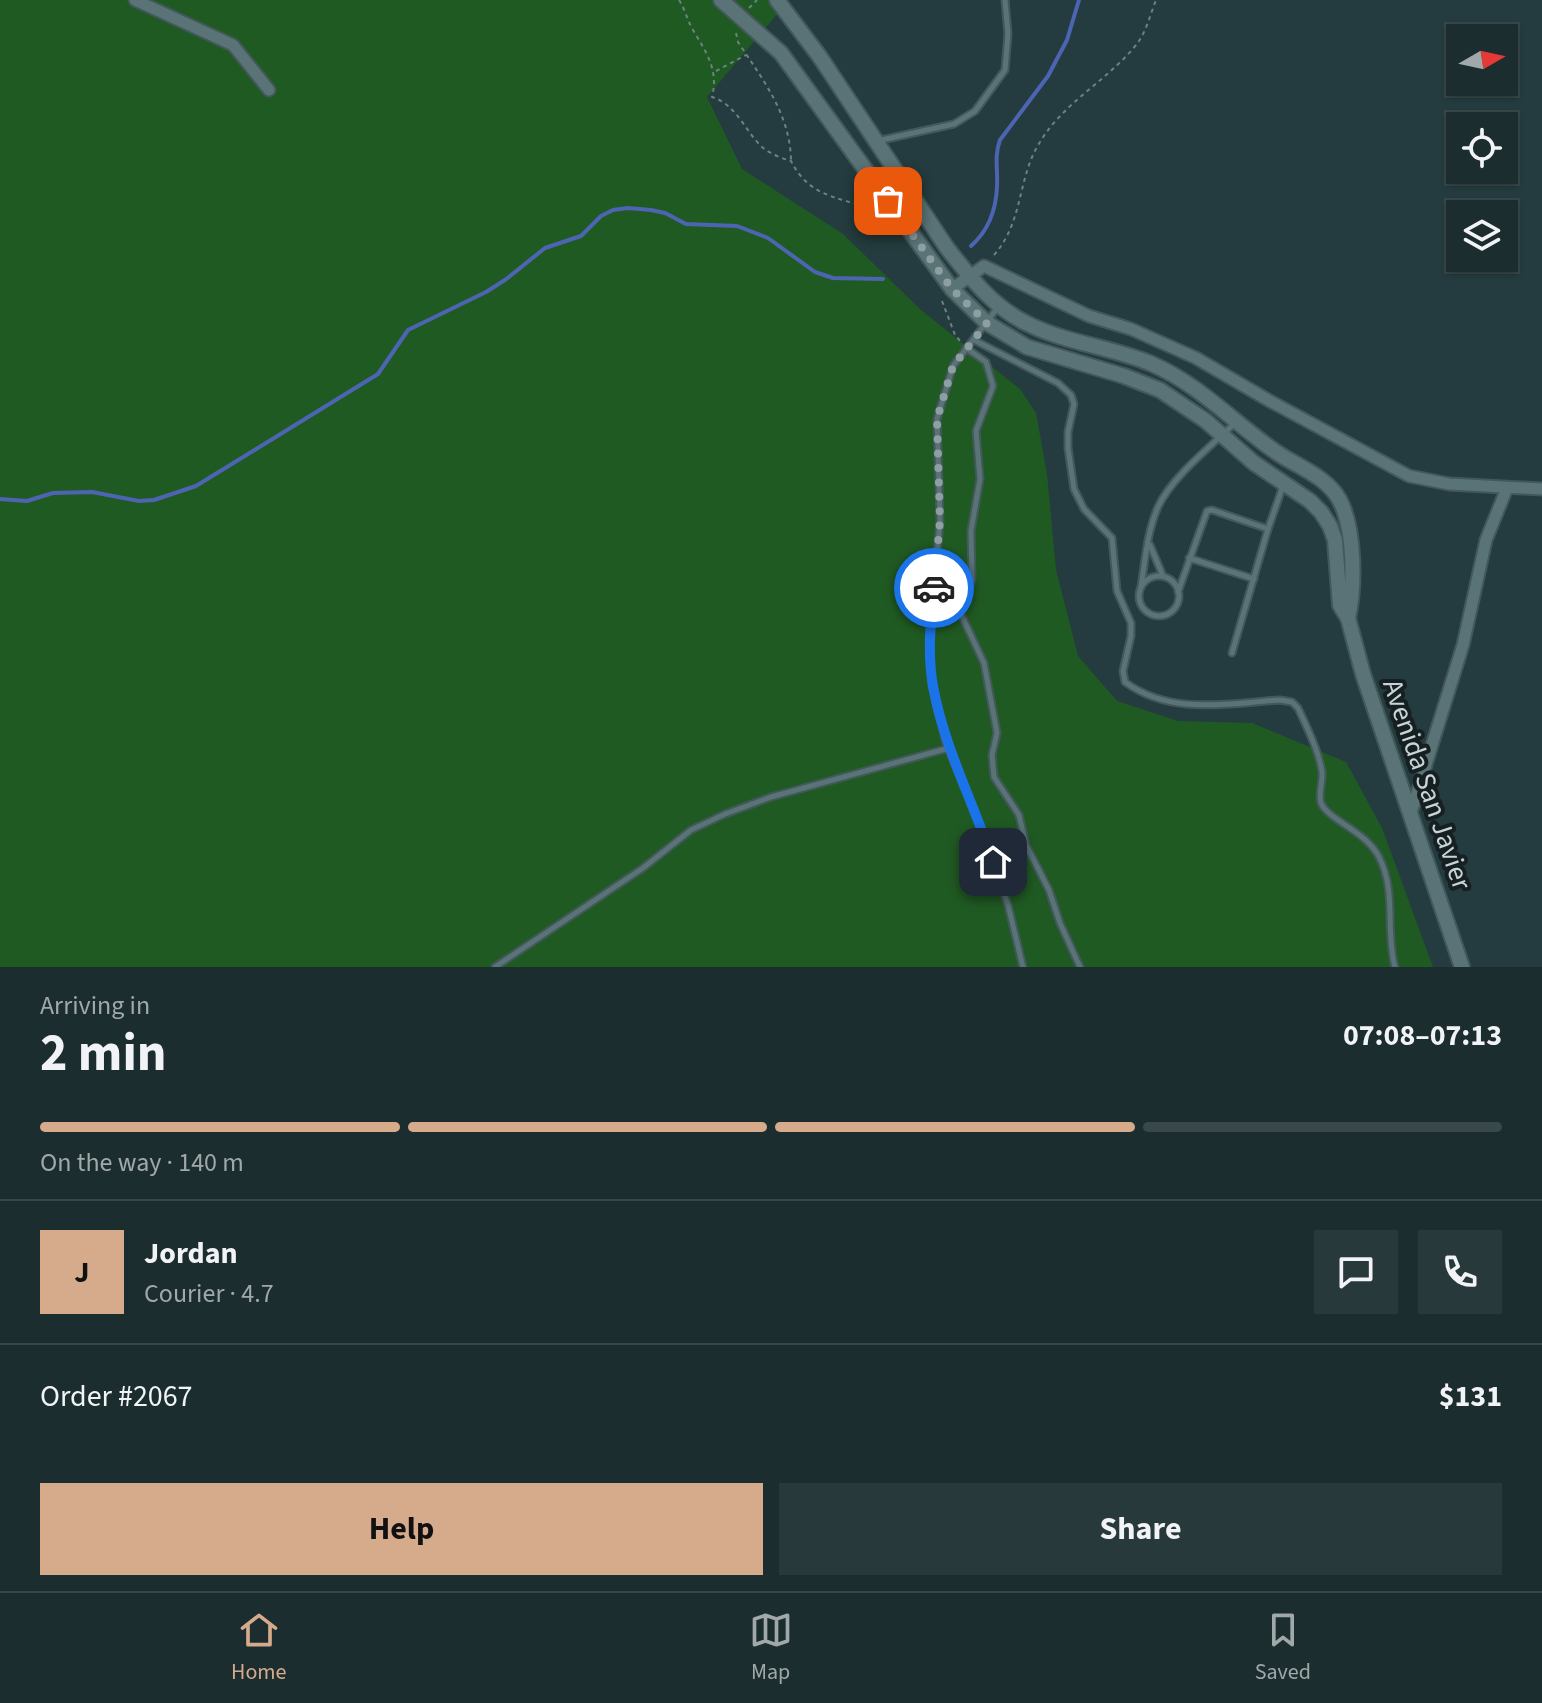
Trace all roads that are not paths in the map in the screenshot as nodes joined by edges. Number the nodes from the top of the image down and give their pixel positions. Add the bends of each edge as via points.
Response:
1 (135, 0) edge
2 (721, 0) edge
3 (777, 0) edge
4 (1005, 0) edge
5 (269, 90) dead end
6 (876, 142) junction
7 (853, 150) junction
8 (970, 277) junction
9 (952, 289) junction
10 (998, 306) junction
11 (987, 323) junction
12 (974, 340) junction
13 (966, 348) junction
14 (1238, 420) junction
15 (1221, 436) junction
16 (1284, 483) junction
17 (1507, 488) junction
18 (1542, 489) edge
19 (1344, 511) junction
20 (1327, 519) junction
21 (1268, 529) junction
22 (1149, 541) junction
23 (1189, 558) junction
24 (1164, 577) junction
25 (1254, 579) junction
26 (1141, 587) junction
27 (1178, 592) junction
28 (1348, 618) junction
29 (1232, 653) dead end
30 (949, 748) junction
31 (1411, 813) junction
32 (495, 967) edge
33 (1023, 967) edge
34 (1080, 967) edge
35 (1395, 967) edge
36 (1462, 967) edge

1 - 5 street via 228,42
2 - 7 street via 781,53
3 - 6 street
4 - 6 lane via 1005,70 975,111 954,124
6 - 7 street
6 - 8 street
7 - 9 street
8 - 9 street
8 - 10 street
8 - 17 street via 984,266 1089,316 1196,358 1409,476
9 - 11 street
10 - 11 lane
10 - 14 street via 1050,334 1151,364
11 - 12 lane
11 - 15 street via 1027,347 1160,390
12 - 13 lane
12 - 35 lane via 1058,383 1071,395 1068,448 1074,489 1091,518 1112,538 1117,591 1131,623 1125,682 1145,693 1202,707 1280,700 1298,708 1322,768 1320,801 1329,814 1372,844 1381,860 1389,886
13 - 30 lane via 953,366 937,419 940,521 929,640 932,685
13 - 34 lane via 986,362 993,386 976,431 980,479 971,531 972,580 960,612 984,663 997,733 994,777 1019,815 1026,845
14 - 15 lane
14 - 19 street via 1327,484
15 - 16 street
15 - 22 lane via 1169,489
16 - 20 street
16 - 21 lane
17 - 18 street
17 - 31 street via 1486,540 1459,660
19 - 20 street
19 - 28 street via 1353,595
20 - 28 street, Avenida San Javier via 1336,549 1338,596
21 - 23 lane via 1207,511
21 - 25 lane
22 - 24 lane
22 - 26 lane
23 - 25 lane
23 - 27 lane
24 - 26 lane via 1149,578
24 - 27 lane
25 - 29 lane
26 - 27 lane via 1141,605 1156,615 1173,610
28 - 31 street, Avenida San Javier
30 - 32 lane via 771,797 691,830
30 - 33 lane via 1008,905
31 - 36 street, Avenida San Javier

